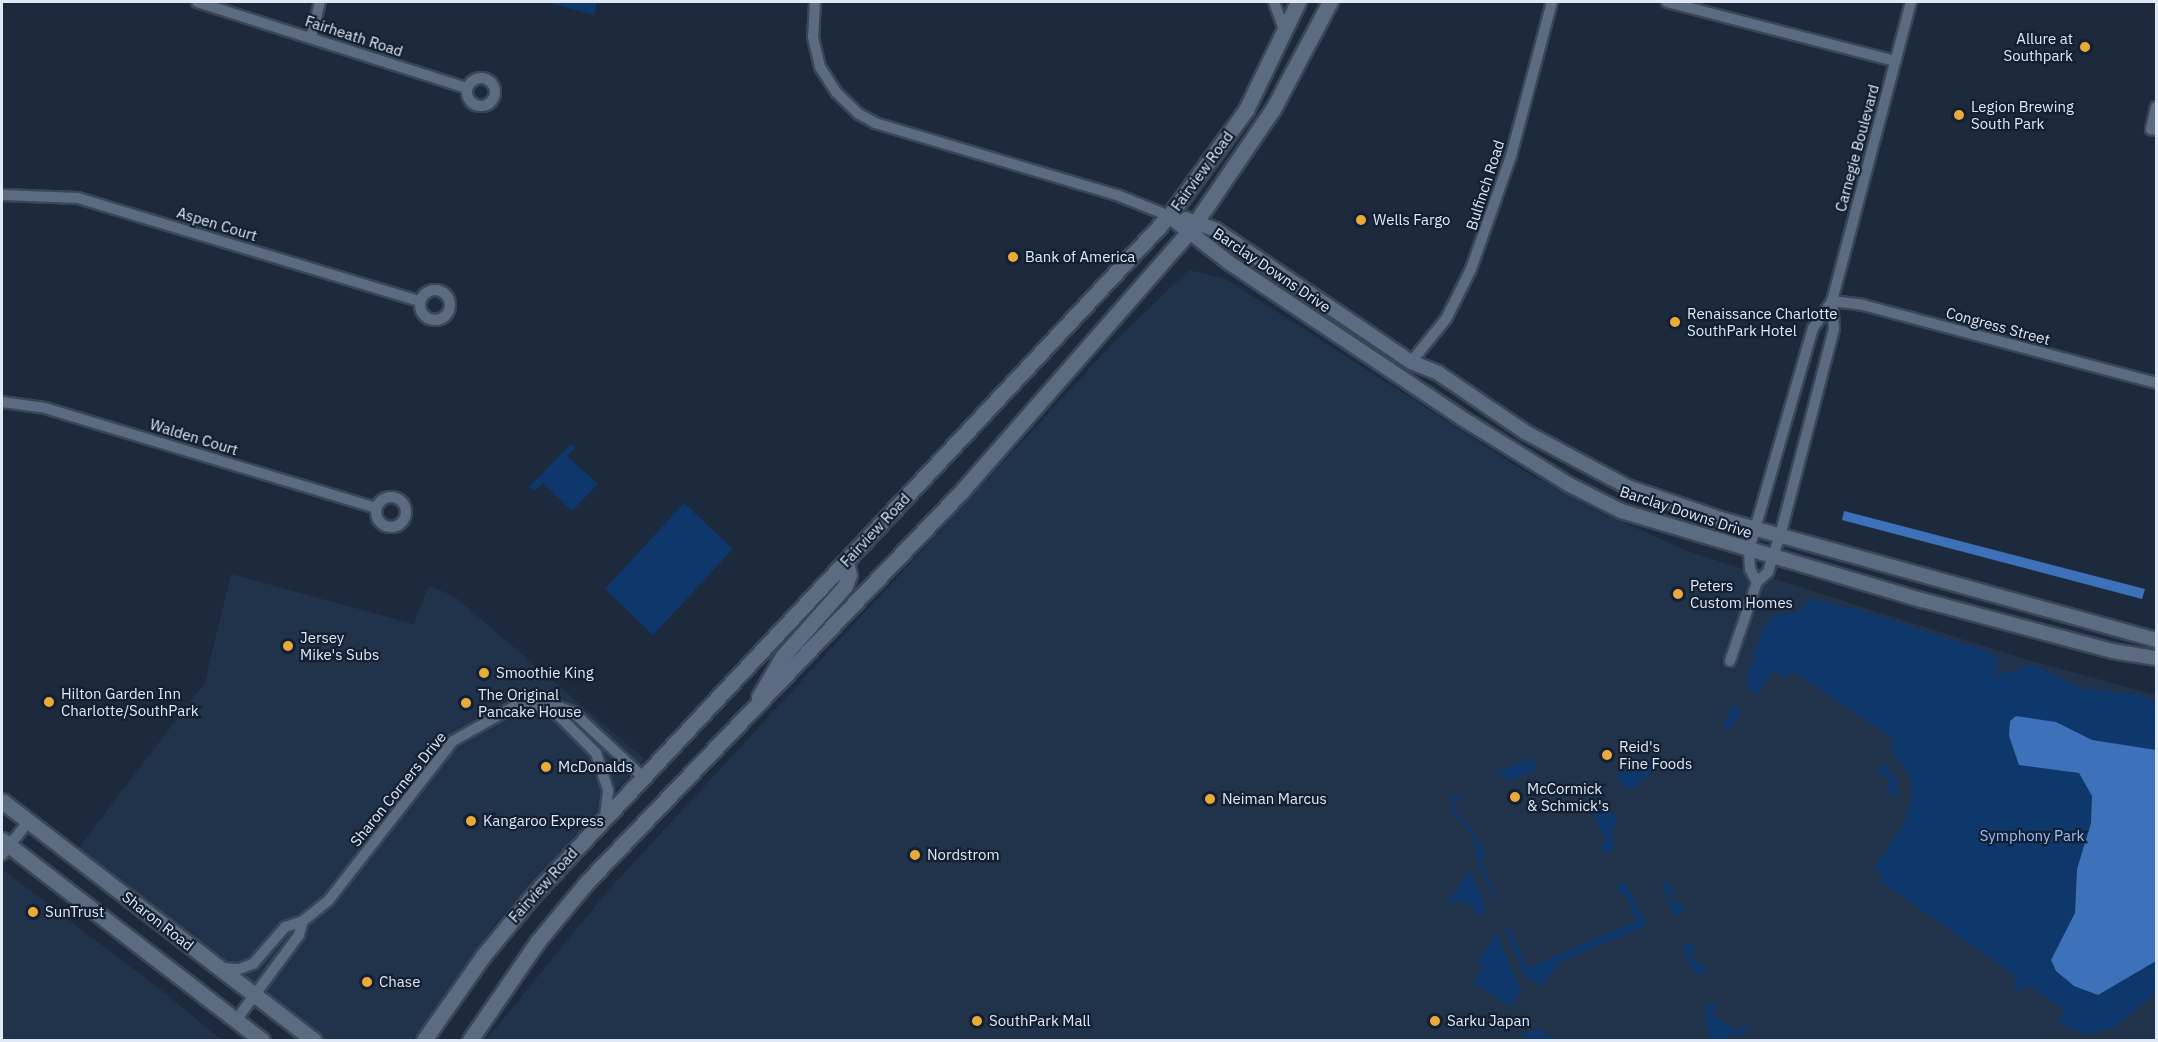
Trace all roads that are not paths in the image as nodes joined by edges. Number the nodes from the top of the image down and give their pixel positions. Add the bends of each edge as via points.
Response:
1 (197, 2) edge
2 (321, 2) edge
3 (815, 2) edge
4 (1274, 2) edge
5 (1298, 2) edge
6 (1330, 2) edge
7 (1552, 2) edge
8 (1667, 2) edge
9 (1911, 2) edge
10 (311, 38) junction
11 (1283, 38) junction
12 (1895, 61) junction
13 (467, 88) dead end
14 (2157, 107) edge
15 (2154, 130) edge
16 (2, 195) edge
17 (1169, 216) junction
18 (1193, 226) junction
19 (420, 301) dead end
20 (1832, 301) junction
21 (1411, 363) junction
22 (1401, 378) junction
23 (2157, 383) edge
24 (2, 402) edge
25 (376, 508) dead end
26 (1755, 529) junction
27 (1780, 536) junction
28 (1749, 550) junction
29 (1773, 557) junction
30 (846, 561) junction
31 (1757, 582) junction
32 (2157, 640) edge
33 (2157, 658) edge
34 (1730, 661) dead end
35 (534, 704) junction
36 (753, 708) junction
37 (643, 777) junction
38 (2, 801) edge
39 (603, 819) junction
40 (28, 822) junction
41 (4, 847) edge
42 (303, 921) junction
43 (218, 967) junction
44 (255, 995) junction
45 (236, 1020) junction
46 (262, 1041) edge
47 (314, 1041) edge
48 (424, 1041) edge
49 (470, 1041) edge

1 - 10 street, Fairheath Road
2 - 10 street
3 - 17 street, Barclay Downs Drive via 813,37 820,67 836,92 859,114 875,123 1108,192
4 - 11 street via 1283,18
5 - 11 main road, Fairview Road
6 - 18 main road, Fairview Road via 1274,110
7 - 21 street, Bulfinch Road via 1511,156 1471,269 1446,319
8 - 12 street
9 - 12 street, Carnegie Boulevard
10 - 13 street, Fairheath Road
11 - 17 main road, Fairview Road via 1246,110
12 - 20 street, Carnegie Boulevard
14 - 15 street
16 - 19 street, Aspen Court via 78,198
17 - 18 street, Barclay Downs Drive
17 - 30 main road, Fairview Road
18 - 21 street, Barclay Downs Drive via 1216,230
18 - 22 street, Barclay Downs Drive
18 - 36 main road, Fairview Road via 961,492
20 - 23 street, Congress Street via 1863,305
20 - 26 street, Carnegie Boulevard via 1814,323
20 - 27 street, Carnegie Boulevard via 1834,328
21 - 22 street
21 - 26 street, Barclay Downs Drive via 1438,373 1525,432 1605,477 1675,505
22 - 28 street, Barclay Downs Drive via 1516,453 1600,500 1664,526
24 - 25 street, Walden Court via 45,408
26 - 27 street, Barclay Downs Drive
26 - 28 street, Carnegie Boulevard
27 - 29 street, Carnegie Boulevard
27 - 32 street, Barclay Downs Drive
28 - 29 street, Barclay Downs Drive
28 - 31 street, Carnegie Boulevard via 1748,564
29 - 31 street, Carnegie Boulevard via 1766,575
29 - 33 street, Barclay Downs Drive via 2076,641
30 - 36 main road via 849,575 845,586 783,656
30 - 37 main road, Fairview Road
31 - 34 street, Carnegie Boulevard
35 - 37 street, Sharon Corners Drive via 573,712
35 - 39 street via 556,713 596,753 608,796
35 - 42 street, Sharon Corners Drive via 515,706 453,741 328,901
36 - 49 main road, Fairview Road via 568,903
37 - 39 main road, Fairview Road
38 - 40 main road, Sharon Road
39 - 48 main road, Fairview Road via 505,927
40 - 41 street
40 - 43 main road, Sharon Road
41 - 45 main road, Sharon Road
42 - 43 street, Sharon Corners Drive via 285,927 253,964 233,970
42 - 44 street, Sharon Corners Drive via 299,935
43 - 44 main road, Sharon Road
44 - 45 street, Sharon Corners Drive
44 - 47 main road, Sharon Road
45 - 46 main road, Sharon Road

